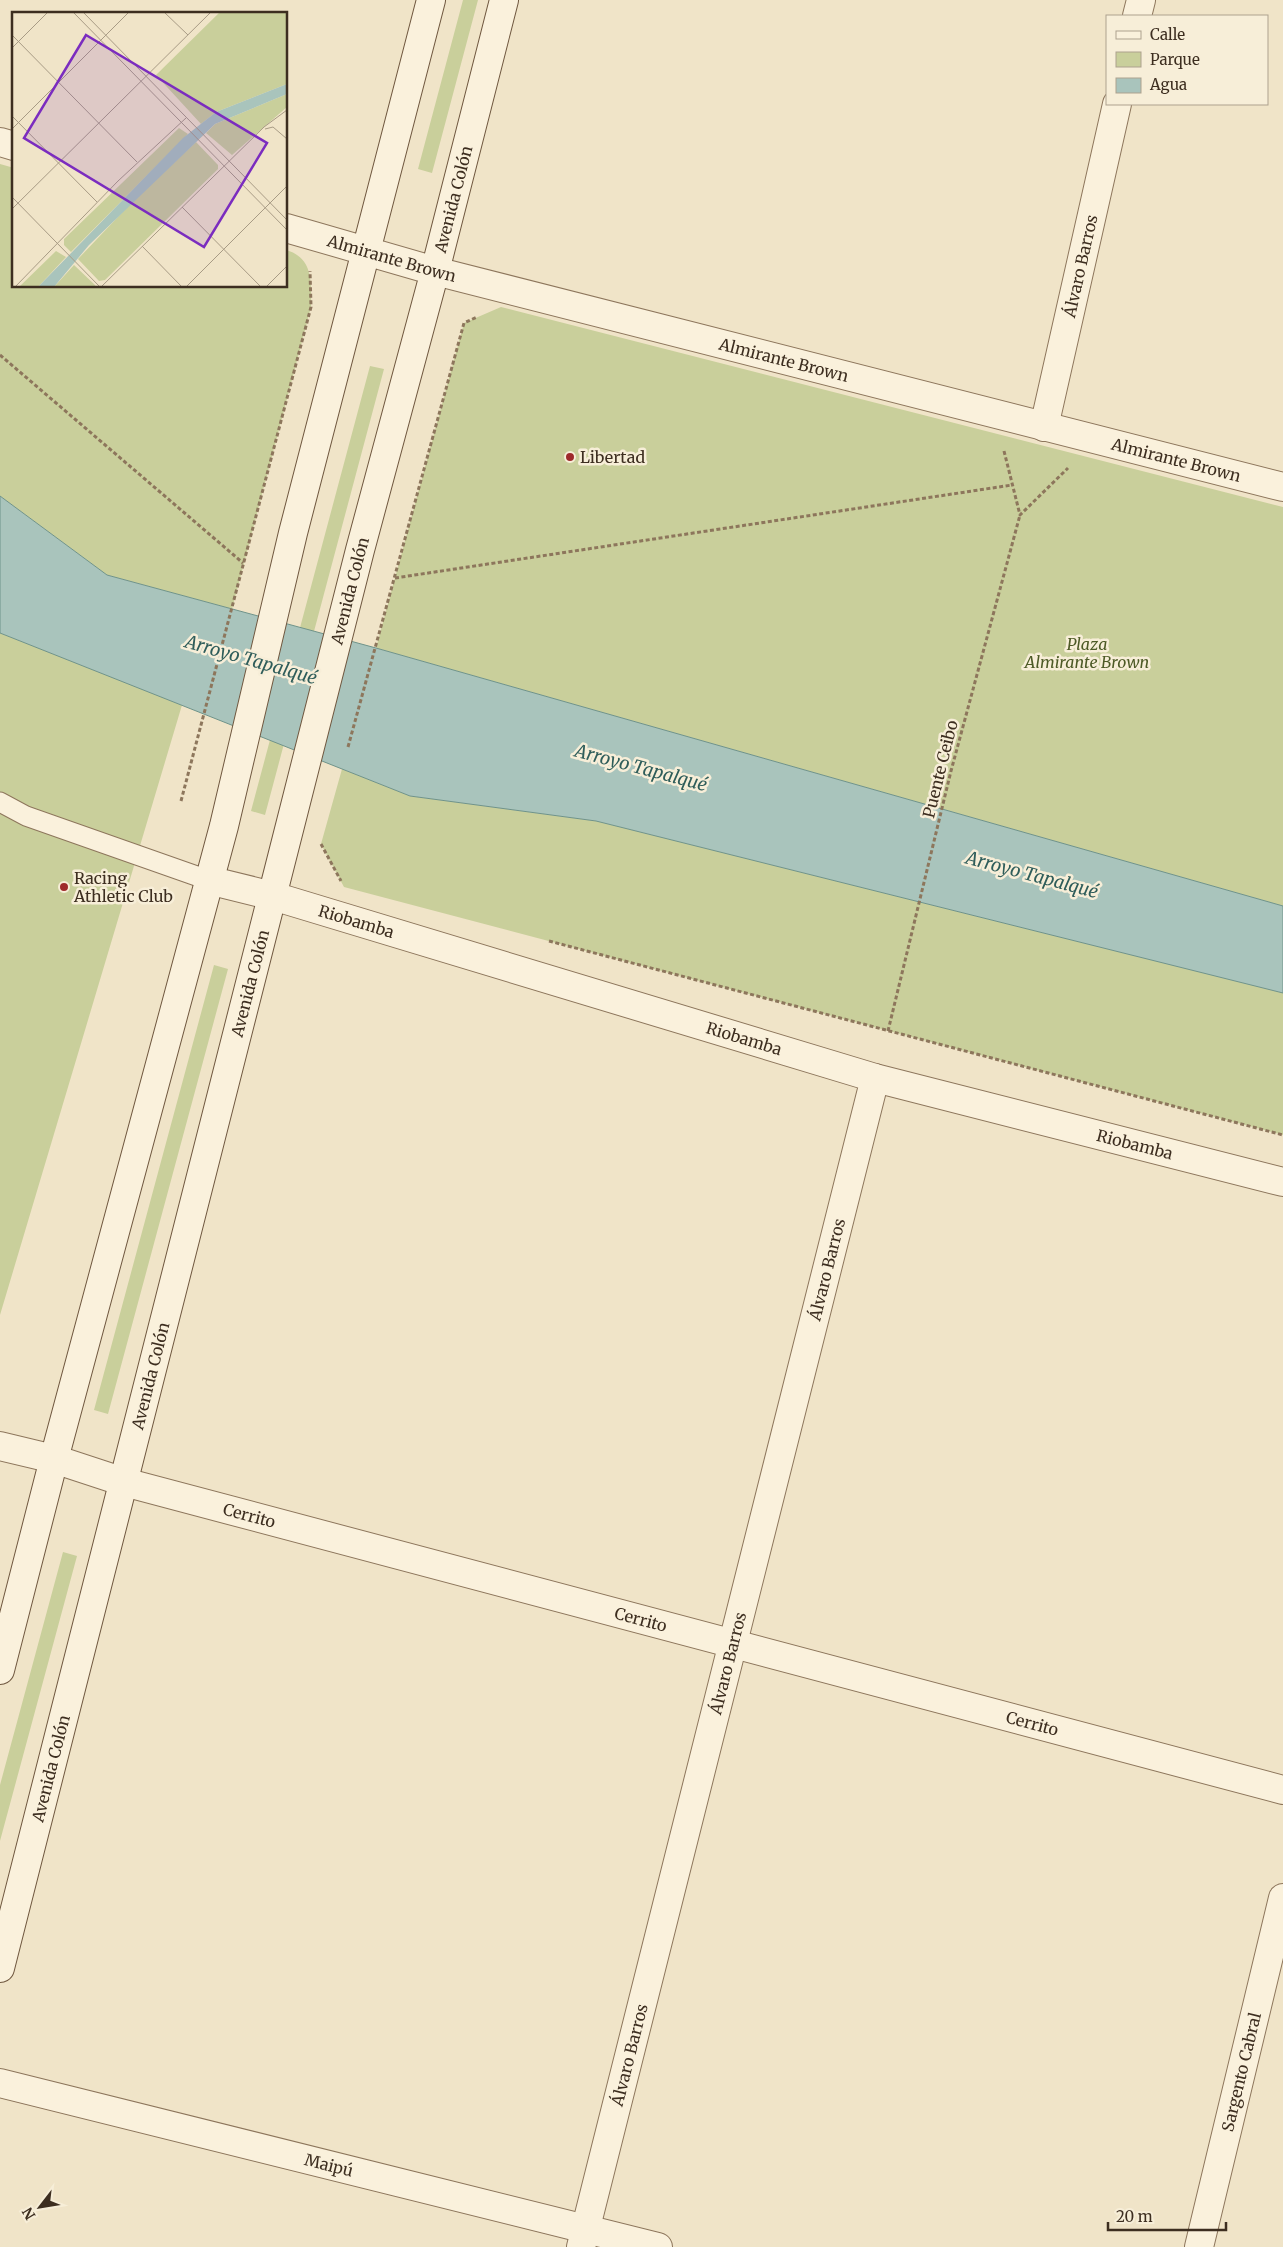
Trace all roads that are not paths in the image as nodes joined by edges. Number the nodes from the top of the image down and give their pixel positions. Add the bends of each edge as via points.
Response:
1 (431, 0) edge
2 (504, 0) edge
3 (1141, 0) edge
4 (1137, 15) edge
5 (1117, 105) edge
6 (288, 229) edge
7 (366, 252) junction
8 (435, 271) junction
9 (1044, 427) junction
10 (1283, 487) edge
11 (0, 802) edge
12 (208, 880) junction
13 (273, 896) junction
14 (875, 1078) junction
15 (1283, 1182) edge
16 (0, 1446) edge
17 (54, 1458) junction
18 (124, 1482) junction
19 (734, 1646) junction
20 (0, 1670) edge
21 (1283, 1790) edge
22 (1283, 1898) edge
23 (0, 1968) edge
24 (0, 2083) edge
25 (583, 2238) edge
26 (658, 2247) edge
27 (1199, 2247) edge

1 - 7 street
2 - 8 street, Avenida Colón
3 - 4 street
5 - 9 street, Álvaro Barros
6 - 7 street, Almirante Brown
7 - 8 street, Almirante Brown
7 - 12 street
8 - 9 street, Almirante Brown
8 - 13 street, Avenida Colón via 360,550
9 - 10 street, Almirante Brown
11 - 12 lane via 26,816
12 - 13 street, Riobamba
12 - 17 street
13 - 14 street, Riobamba
13 - 18 street, Avenida Colón
14 - 15 street, Riobamba
14 - 19 street, Álvaro Barros
16 - 17 street, Cerrito
17 - 18 street, Cerrito
17 - 20 street
18 - 19 street, Cerrito
18 - 23 street, Avenida Colón
19 - 21 street, Cerrito
19 - 25 street, Álvaro Barros
22 - 27 street, Sargento Cabral
24 - 25 street, Maipú
25 - 26 street, Maipú

